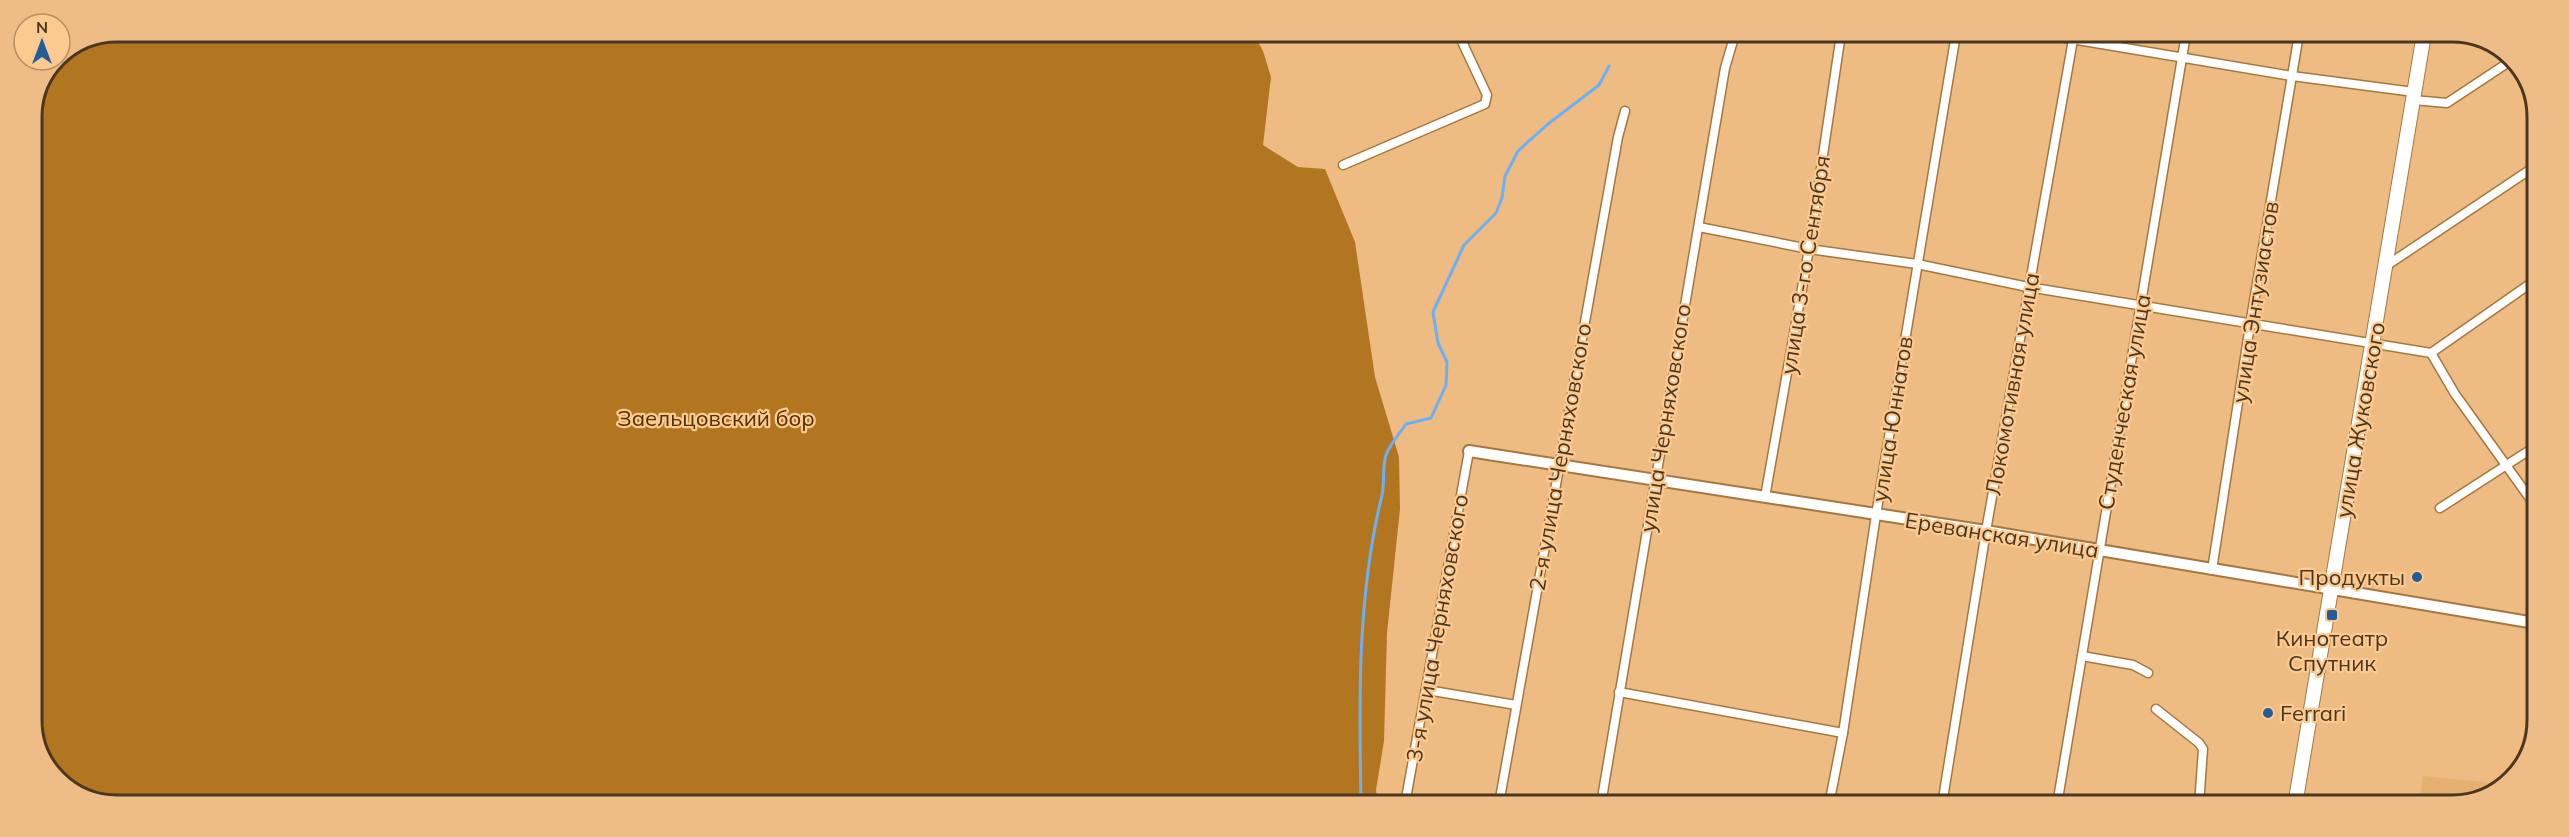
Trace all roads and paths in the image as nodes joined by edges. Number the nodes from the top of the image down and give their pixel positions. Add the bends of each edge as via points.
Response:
1 (1462, 42) edge
2 (1733, 42) edge
3 (1840, 42) edge
4 (1955, 42) edge
5 (2072, 42) edge
6 (2100, 42) edge
7 (2185, 42) edge
8 (2298, 42) edge
9 (2423, 42) edge
10 (2182, 57) junction
11 (2505, 64) edge
12 (2292, 76) junction
13 (2414, 96) junction
14 (1625, 111) dead end
15 (1343, 165) dead end
16 (2527, 172) edge
17 (1699, 227) junction
18 (1809, 249) junction
19 (1917, 264) junction
20 (2386, 266) junction
21 (2527, 285) edge
22 (2028, 287) junction
23 (2141, 306) junction
24 (2250, 325) junction
25 (2373, 342) junction
26 (2431, 352) junction
27 (1469, 451) joint
28 (2527, 452) edge
29 (1558, 465) junction
30 (2508, 466) junction
31 (1656, 480) junction
32 (2527, 494) edge
33 (1765, 497) junction
34 (2440, 508) dead end
35 (1876, 515) junction
36 (1986, 531) junction
37 (2098, 550) junction
38 (2212, 570) junction
39 (2331, 588) junction
40 (2527, 622) edge
41 (2082, 656) junction
42 (2148, 673) dead end
43 (1427, 690) junction
44 (1619, 692) junction
45 (1516, 705) junction
46 (2156, 710) dead end
47 (1843, 733) junction
48 (1407, 795) edge
49 (1501, 795) edge
50 (1602, 795) edge
51 (1831, 795) edge
52 (1944, 795) edge
53 (2059, 795) edge
54 (2200, 795) edge
55 (2297, 795) edge

1 - 15 street via 1487,94 1485,104
2 - 17 street, улица Черняховского via 1725,68
3 - 18 street, улица 3-го Сентября
4 - 19 street, улица Юннатов
5 - 22 street, Локомотивная улица
6 - 10 street
7 - 10 street, Студенческая улица
8 - 12 street, улица Энтузиастов
9 - 13 main road, улица Жуковского
10 - 12 street
10 - 23 street, Студенческая улица
11 - 13 street via 2447,103
12 - 13 street
12 - 24 street, улица Энтузиастов
13 - 20 main road, улица Жуковского
14 - 29 street, 2-я улица Черняховского
16 - 20 street
17 - 18 street
17 - 31 street, улица Черняховского
18 - 19 street
18 - 33 street, улица 3-го Сентября
19 - 22 street
19 - 35 street, улица Юннатов
20 - 25 main road, улица Жуковского
21 - 26 street
22 - 23 street
22 - 36 street, Локомотивная улица
23 - 24 street
23 - 37 street, Студенческая улица
24 - 25 street
24 - 38 street, улица Энтузиастов
25 - 26 street
25 - 39 main road, улица Жуковского
26 - 30 street via 2455,394
27 - 29 street, Ереванская улица
27 - 43 street, 3-я улица Черняховского
28 - 30 street
29 - 31 street, Ереванская улица
29 - 45 street, 2-я улица Черняховского
30 - 32 street
30 - 34 street
31 - 33 street, Ереванская улица
31 - 44 street, улица Черняховского
33 - 35 street, Ереванская улица
35 - 36 street, Ереванская улица
35 - 47 street, улица Юннатов
36 - 37 street, Ереванская улица
36 - 52 street, Локомотивная улица
37 - 38 street, Ереванская улица
37 - 41 street, Студенческая улица
38 - 39 street, Ереванская улица
39 - 40 street, Ереванская улица
39 - 55 main road, улица Жуковского
41 - 42 street via 2133,665
41 - 53 street, Студенческая улица
43 - 45 street
43 - 48 street, 3-я улица Черняховского
44 - 47 street
44 - 50 street, улица Черняховского
45 - 49 street, 2-я улица Черняховского
46 - 54 street via 2203,749
47 - 51 street, улица Юннатов

